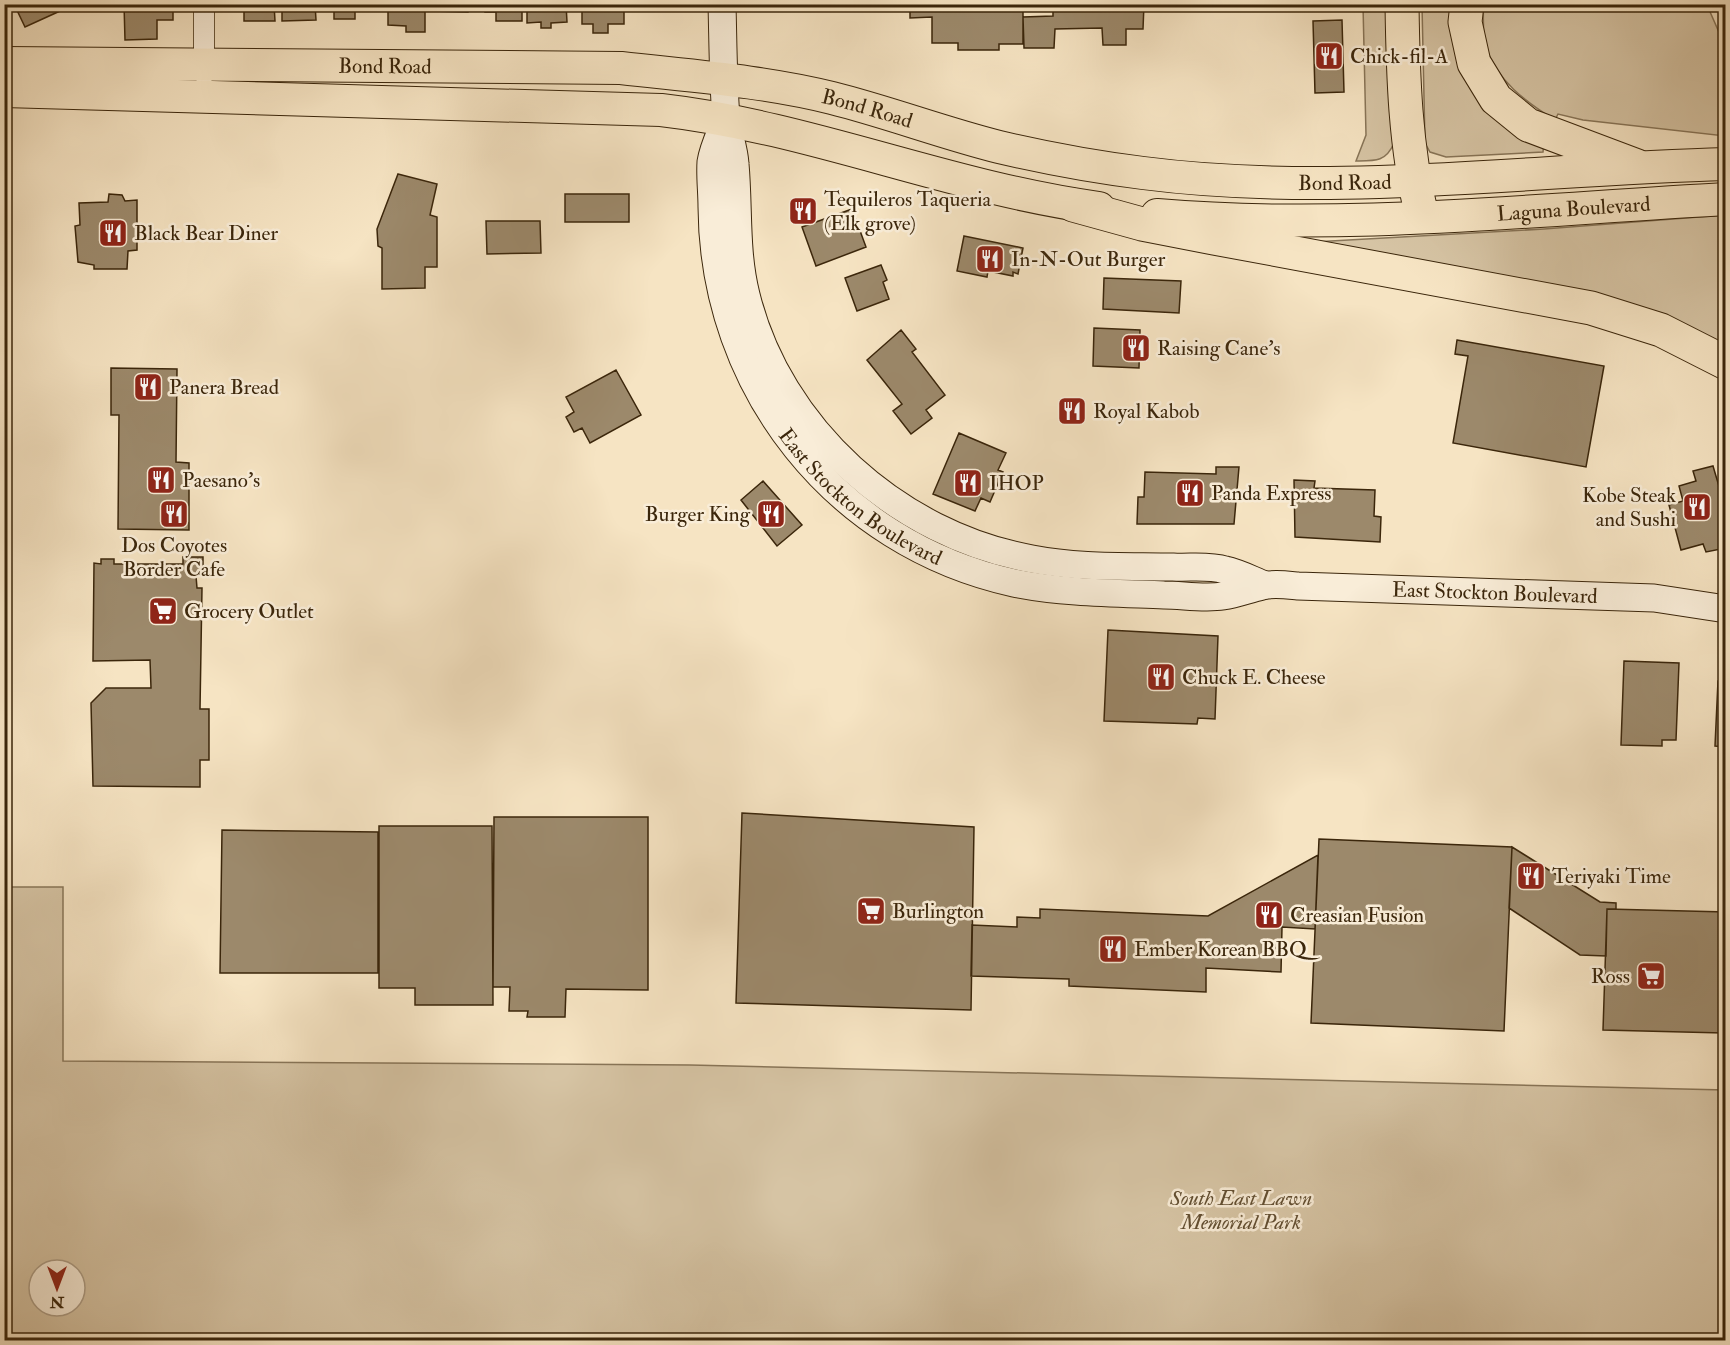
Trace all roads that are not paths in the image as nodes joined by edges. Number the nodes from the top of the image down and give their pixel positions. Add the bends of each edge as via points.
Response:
1 (204, 4) edge
2 (722, 4) edge
3 (1402, 4) edge
4 (1467, 4) edge
5 (4, 63) edge
6 (204, 63) junction
7 (725, 81) junction
8 (4, 90) edge
9 (203, 95) junction
10 (726, 119) junction
11 (1725, 164) edge
12 (1637, 166) junction
13 (1413, 181) junction
14 (1725, 199) edge
15 (1073, 205) junction
16 (1422, 216) junction
17 (1725, 363) edge
18 (778, 426) junction
19 (890, 500) junction
20 (1265, 585) junction
21 (1725, 609) edge

1 - 6 street
2 - 7 street, East Stockton Boulevard
3 - 13 highway
4 - 12 highway via 1465,22 1474,63 1496,99 1528,125
5 - 6 main road, Bond Road
6 - 7 main road, Bond Road via 621,68
6 - 9 street
7 - 10 street, East Stockton Boulevard
7 - 13 main road, Bond Road via 829,97 997,146 1142,173 1281,182
8 - 9 main road, Bond Road
9 - 10 main road, Bond Road via 608,107
10 - 15 main road, Bond Road
10 - 18 street, East Stockton Boulevard via 711,160 716,268 732,333 762,402
10 - 19 street, East Stockton Boulevard via 735,162 738,255 759,333 782,381 818,432 844,462
11 - 12 main road, Bond Road
12 - 13 main road, Bond Road
13 - 16 highway
14 - 16 main road, Laguna Boulevard
15 - 16 main road, Bond Road via 1203,219
15 - 17 highway via 1142,224 1591,308 1661,330
18 - 19 street via 799,432 866,499 878,503
18 - 20 street, East Stockton Boulevard via 830,484 866,515 906,541 970,569 1039,587 1100,592 1218,596
19 - 20 street, East Stockton Boulevard via 954,536 1031,559 1062,564 1219,569
20 - 21 street, East Stockton Boulevard via 1654,598

